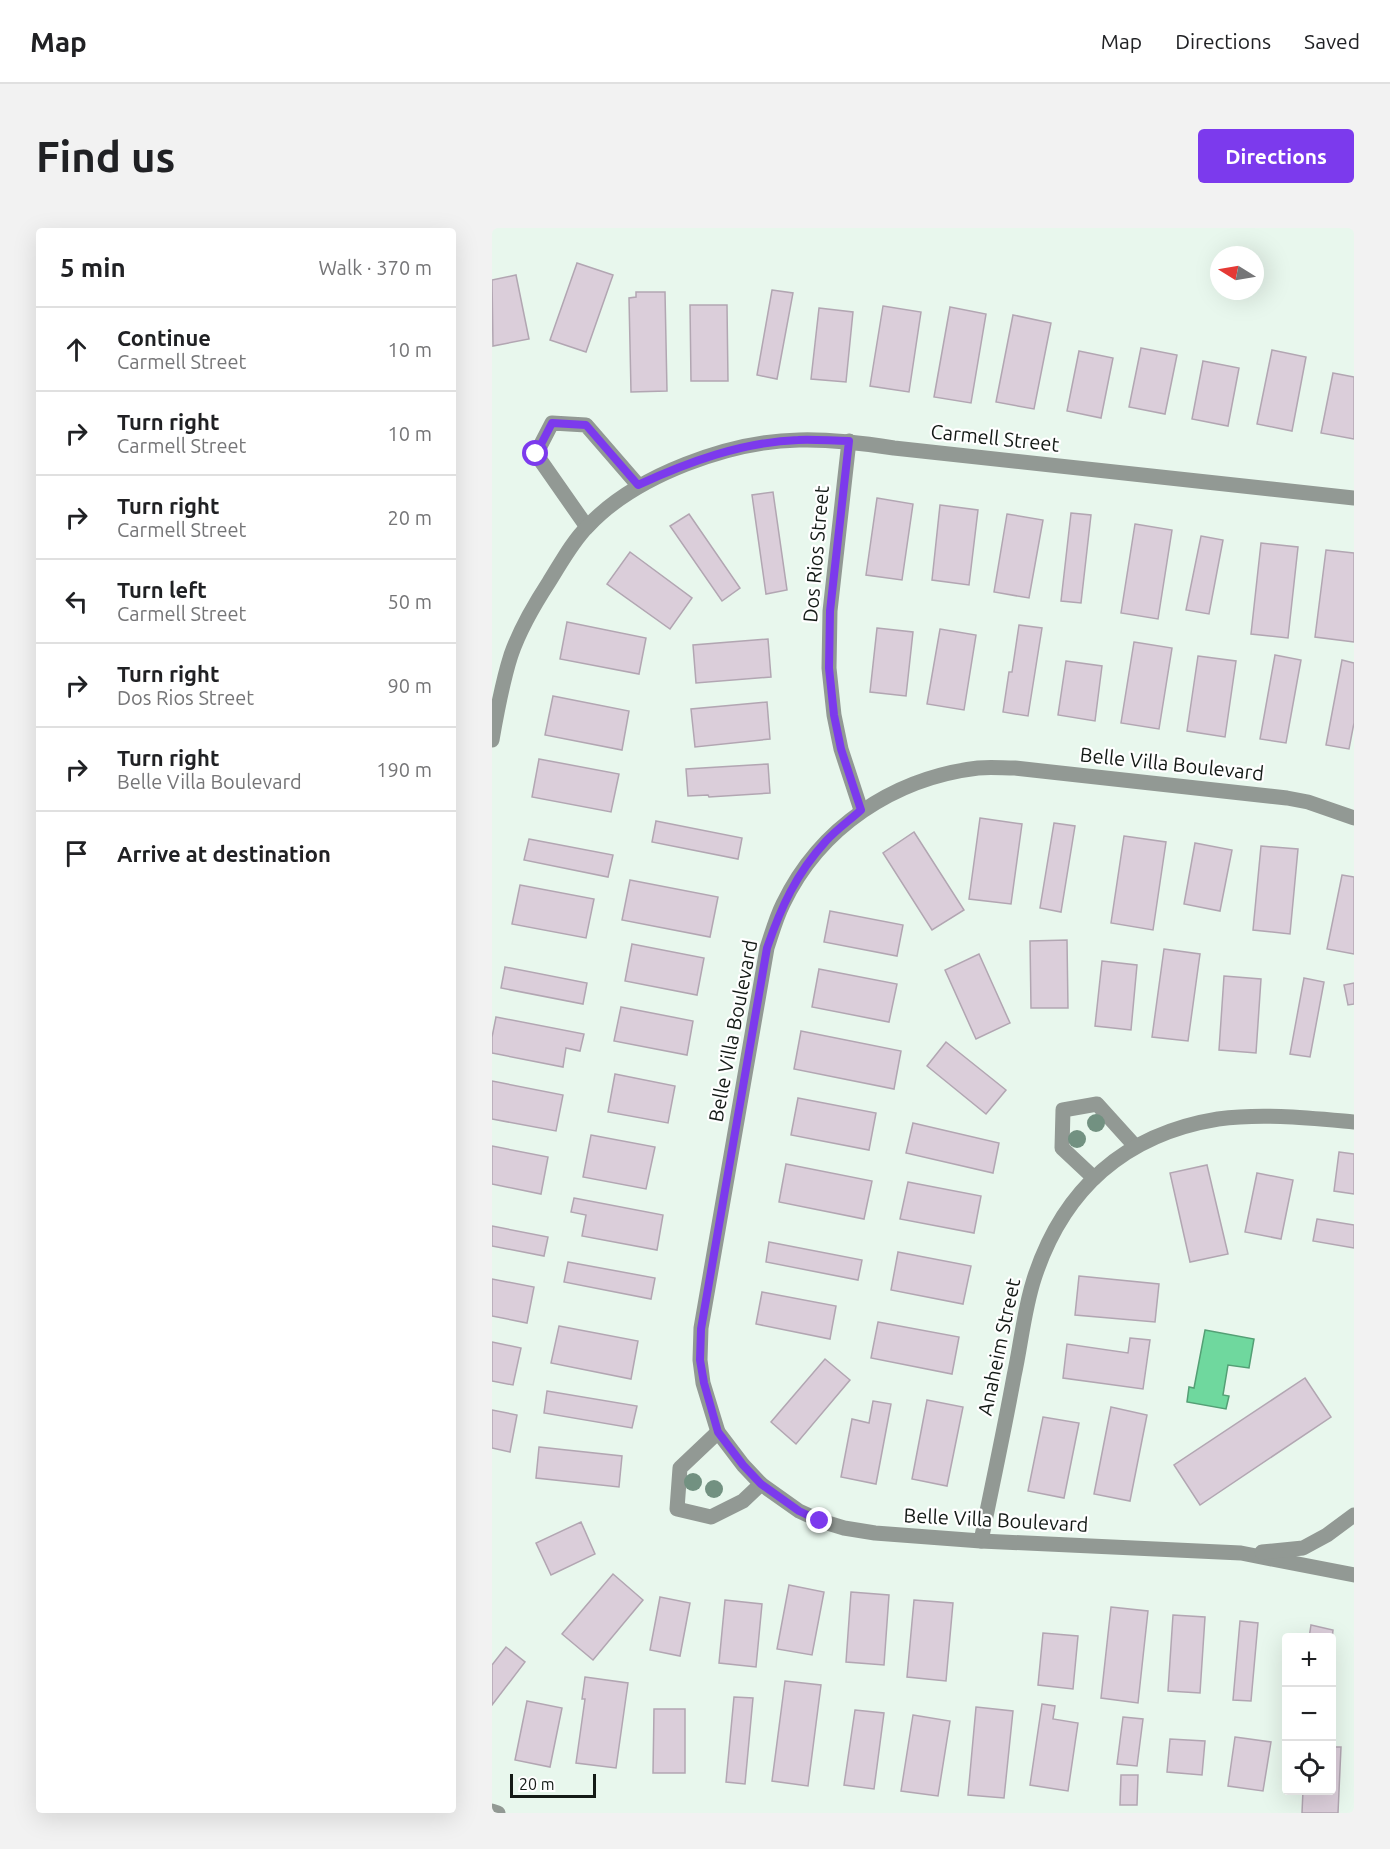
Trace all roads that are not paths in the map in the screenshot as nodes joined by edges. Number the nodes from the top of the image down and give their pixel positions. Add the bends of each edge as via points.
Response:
1 (849, 441) junction
2 (638, 485) junction
3 (1354, 498) edge
4 (587, 526) junction
5 (492, 740) edge
6 (861, 810) junction
7 (1354, 818) edge
8 (1354, 1122) edge
9 (1135, 1146) junction
10 (1094, 1178) junction
11 (718, 1432) junction
12 (761, 1484) junction
13 (1354, 1515) edge
14 (981, 1541) junction
15 (1241, 1553) junction
16 (1354, 1575) edge
17 (492, 1811) edge
18 (498, 1813) edge

1 - 2 street, Carmell Street via 797,440 743,447 676,468
1 - 3 street, Carmell Street
1 - 6 street, Dos Rios Street via 830,611 829,668 841,749
2 - 4 street, Carmell Street
2 - 4 street via 586,425 552,423 536,454
4 - 5 street, Carmell Street via 529,614 512,653
6 - 7 street, Belle Villa Boulevard via 901,788 935,776 980,768 1015,768 1287,798
6 - 11 street, Belle Villa Boulevard via 826,840 799,875 782,906 767,948 701,1329 700,1360
8 - 9 street, Anaheim Street via 1261,1116 1220,1119 1162,1133
9 - 10 street, Anaheim Street
9 - 10 street via 1097,1104 1063,1110 1062,1148
10 - 14 street, Anaheim Street via 1067,1209 1033,1281
11 - 12 street, Belle Villa Boulevard
11 - 12 street via 680,1468 676,1509 711,1517 743,1501
12 - 14 street, Belle Villa Boulevard via 799,1511 844,1528
13 - 15 street, Belle Villa Boulevard via 1303,1548
14 - 15 street, Belle Villa Boulevard
15 - 16 street, Belle Villa Boulevard
17 - 18 street

